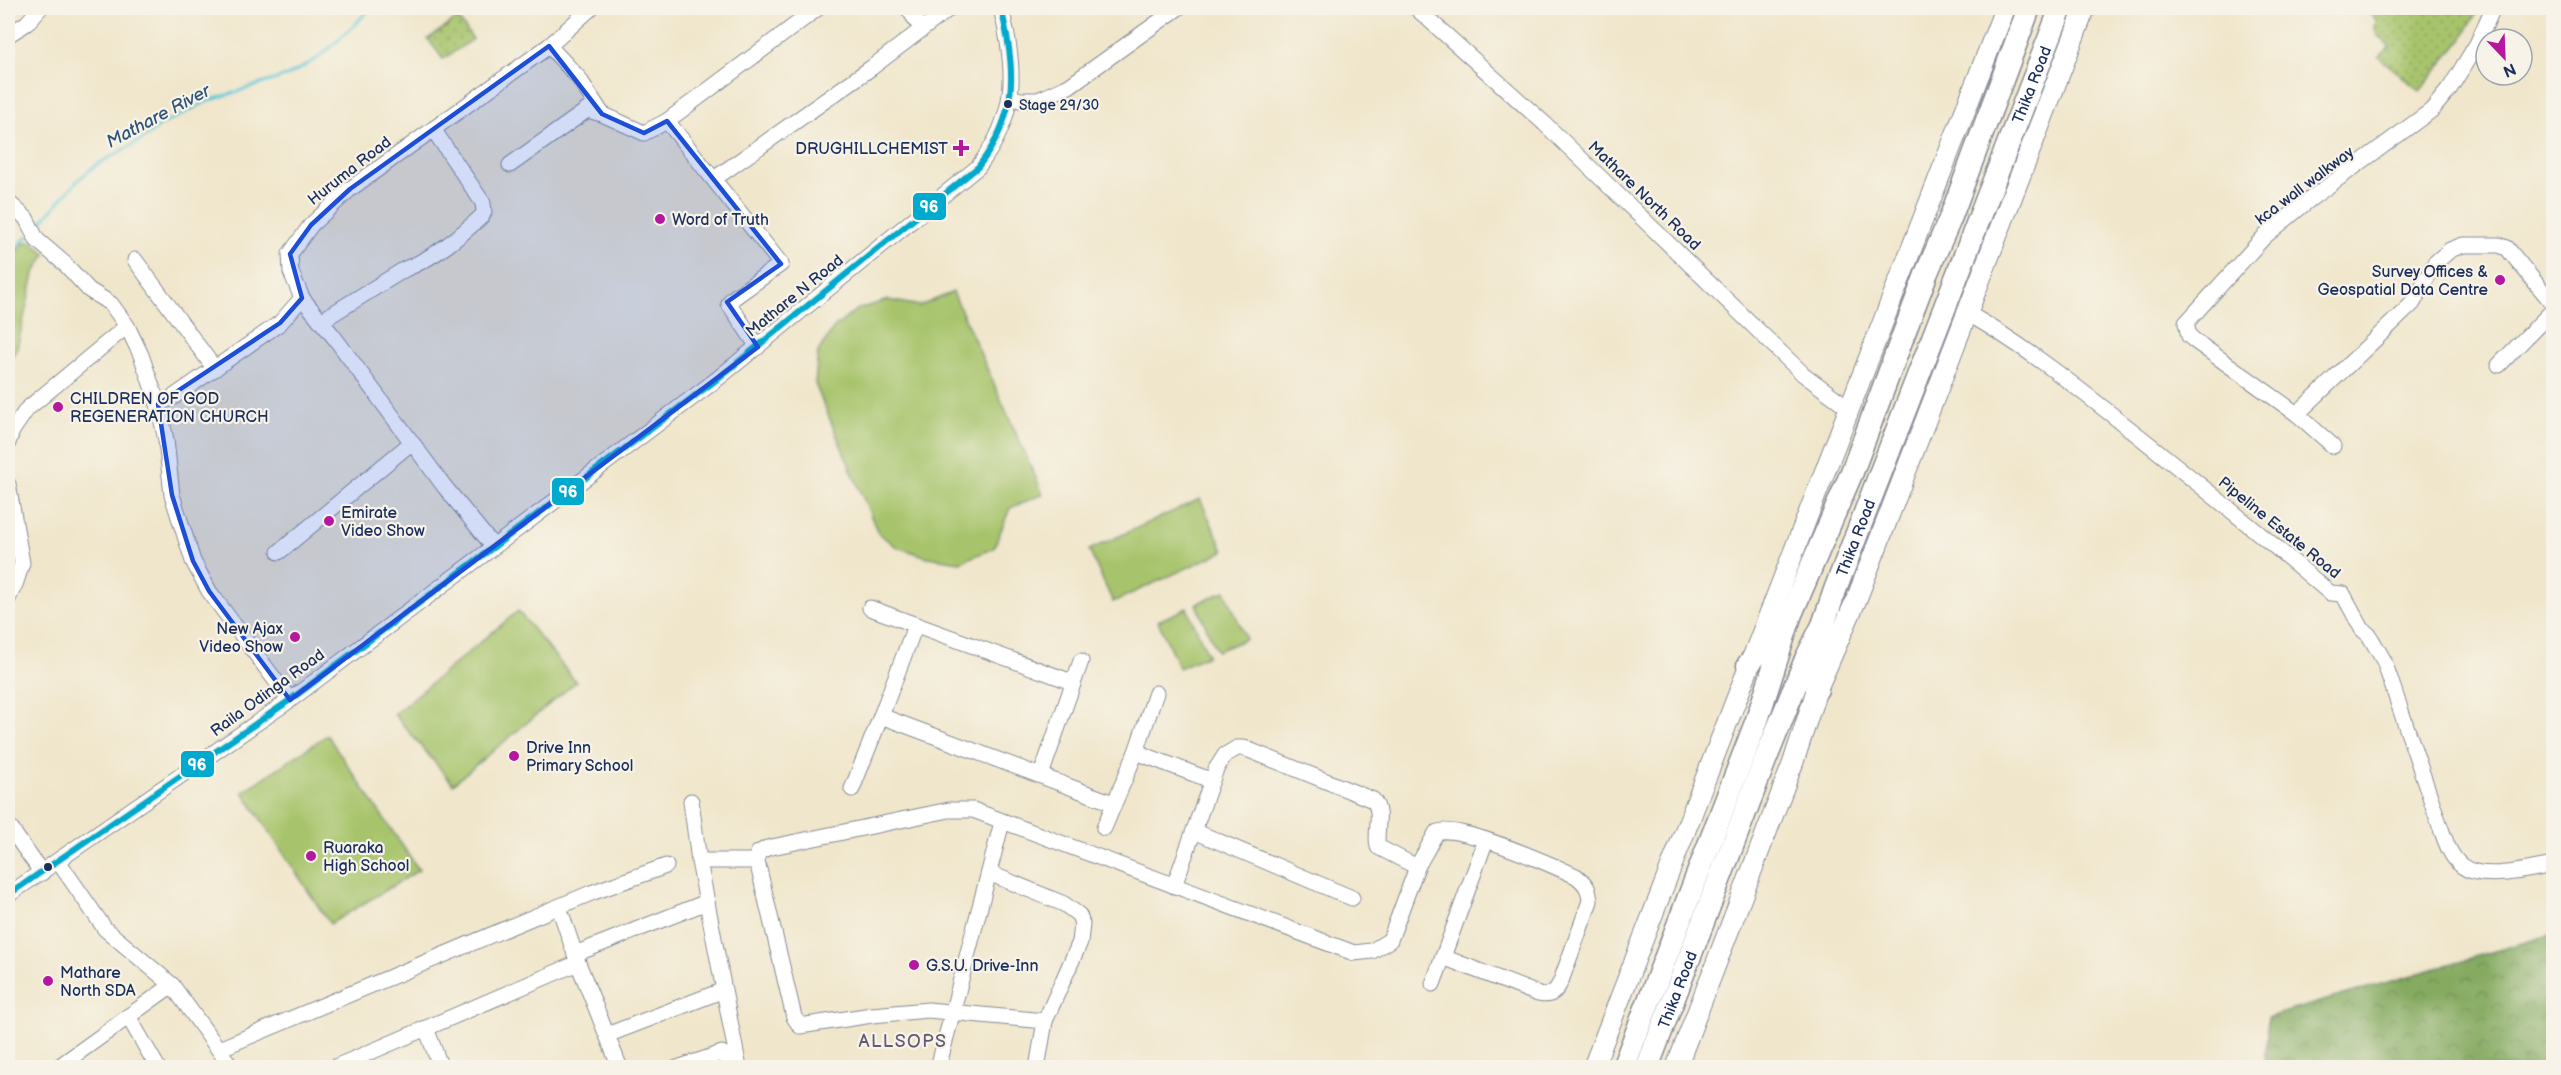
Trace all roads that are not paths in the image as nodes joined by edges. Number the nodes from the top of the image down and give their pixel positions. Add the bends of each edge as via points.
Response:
1 (40, 8) edge
2 (591, 8) edge
3 (818, 8) edge
4 (908, 8) edge
5 (950, 8) edge
6 (1002, 8) edge
7 (1178, 8) edge
8 (1416, 8) edge
9 (2005, 8) edge
10 (2029, 8) edge
11 (2061, 8) edge
12 (2085, 8) edge
13 (2493, 8) edge
14 (921, 28) junction
15 (8, 35) edge
16 (549, 46) junction
17 (1012, 97) junction
18 (602, 114) junction
19 (667, 121) junction
20 (433, 129) junction
21 (510, 165) dead end
22 (714, 179) junction
23 (8, 202) edge
24 (135, 260) dead end
25 (302, 298) junction
26 (2553, 307) edge
27 (1967, 313) junction
28 (321, 321) junction
29 (126, 326) junction
30 (758, 347) junction
31 (2499, 365) dead end
32 (215, 369) junction
33 (158, 404) junction
34 (1849, 408) junction
35 (2297, 414) junction
36 (411, 442) junction
37 (8, 443) edge
38 (2333, 446) dead end
39 (8, 484) edge
40 (493, 546) junction
41 (279, 552) dead end
42 (8, 599) edge
43 (870, 608) dead end
44 (1791, 614) junction
45 (1823, 624) junction
46 (915, 626) junction
47 (1081, 661) dead end
48 (1748, 665) junction
49 (1072, 682) junction
50 (1817, 689) junction
51 (1156, 693) dead end
52 (290, 700) junction
53 (881, 716) junction
54 (1136, 752) junction
55 (1041, 775) junction
56 (1210, 780) junction
57 (852, 789) dead end
58 (691, 801) dead end
59 (1113, 804) junction
60 (1002, 822) junction
61 (8, 825) edge
62 (1104, 828) dead end
63 (1194, 831) junction
64 (1486, 840) junction
65 (58, 861) junction
66 (699, 861) junction
67 (757, 861) junction
68 (2553, 865) edge
69 (666, 866) dead end
70 (1417, 867) junction
71 (42, 873) junction
72 (989, 873) junction
73 (1174, 886) junction
74 (8, 895) edge
75 (1352, 898) dead end
76 (707, 902) junction
77 (559, 907) junction
78 (1443, 957) junction
79 (577, 958) junction
80 (1433, 984) dead end
81 (172, 985) junction
82 (724, 990) junction
83 (951, 1011) junction
84 (128, 1016) junction
85 (1045, 1021) junction
86 (426, 1028) junction
87 (607, 1035) junction
88 (219, 1049) junction
89 (57, 1068) edge
90 (158, 1068) edge
91 (232, 1068) edge
92 (333, 1068) edge
93 (441, 1068) edge
94 (620, 1068) edge
95 (677, 1068) edge
96 (728, 1068) edge
97 (739, 1068) edge
98 (938, 1068) edge
99 (1037, 1068) edge
100 (1593, 1068) edge
101 (1623, 1068) edge
102 (1647, 1068) edge
103 (1676, 1068) edge

1 - 15 street via 27,23
2 - 16 street, Huruma Road
3 - 19 street
4 - 14 street
5 - 14 street
6 - 17 street, Mathare N Road via 1011,59
7 - 17 street via 1069,86 1038,100
8 - 34 street, Mathare North Road via 1545,123 1803,374
9 - 34 main road
10 - 44 highway, Thika Road via 1852,472
11 - 45 highway, Thika Road
12 - 27 main road, Thika Road
13 - 35 street, kca wall walkway via 2477,44 2432,110 2264,237 2186,323 2189,336 2200,346
14 - 22 street
16 - 18 street via 578,77
16 - 20 street, Huruma Road
17 - 30 street, Mathare N Road via 1001,128 978,167
18 - 19 street via 644,134
18 - 21 street via 591,110 582,113
19 - 22 street
20 - 25 street, Huruma Road via 350,189 310,225 290,254 291,272
20 - 28 street via 483,204 482,216 436,253
22 - 30 street via 781,264 729,304
23 - 29 street via 89,290 111,304
24 - 32 street
25 - 28 street, Huruma Road
25 - 32 street via 280,323
26 - 31 street
26 - 35 street via 2507,248 2463,245 2450,250 2435,263 2413,303
27 - 50 main road, Thika Road via 1857,598
27 - 68 street, Pipeline Estate Road via 2012,338 2045,363 2330,593 2343,594 2384,662 2444,837 2463,867 2490,874
28 - 36 street, Huruma Road
29 - 33 street
29 - 37 street via 27,409
30 - 40 street, Mathare N Road
32 - 33 street
33 - 52 street via 172,495 193,561 209,591
34 - 48 main road
35 - 38 street, kca wall walkway
36 - 40 street, Huruma Road
36 - 41 street
39 - 42 street via 22,563
40 - 52 street, Raila Odinga Road
43 - 46 street
44 - 48 highway
44 - 101 highway, Thika Road via 1757,720
45 - 50 highway
45 - 102 highway, Thika Road via 1764,762
46 - 49 street
46 - 53 street
47 - 49 street
48 - 100 main road
49 - 55 street
50 - 103 main road, Thika Road via 1793,763
51 - 54 street
52 - 65 street, Raila Odinga Road
53 - 55 street
53 - 57 street
54 - 56 street
54 - 59 street
55 - 59 street
56 - 63 street
56 - 70 street via 1225,755 1244,748 1366,795 1377,805 1378,847
58 - 66 street
59 - 62 street
60 - 67 street via 973,810 949,810 767,848 758,853
60 - 72 street
60 - 73 street
61 - 71 street
63 - 73 street
63 - 75 street
64 - 70 street via 1440,830
64 - 78 street
64 - 78 street via 1576,876 1590,891 1590,901 1561,981 1557,990 1546,996
65 - 71 street, Raila Odinga Road
65 - 81 street via 105,929
66 - 67 street
66 - 76 street
67 - 83 street via 794,1017 800,1026 872,1015
69 - 77 street
70 - 73 street via 1390,940 1364,953 1354,953
71 - 74 street, Raila Odinga Road
72 - 83 street
72 - 85 street via 1064,903 1079,915 1080,942
76 - 79 street
76 - 82 street
77 - 79 street
77 - 88 street
78 - 80 street
79 - 86 street
79 - 87 street
81 - 84 street
81 - 88 street
82 - 87 street
82 - 97 street
83 - 85 street
83 - 98 street
84 - 89 street
84 - 90 street
85 - 99 street
86 - 92 street
86 - 93 street
87 - 94 street
88 - 91 street
95 - 96 street via 722,1053

